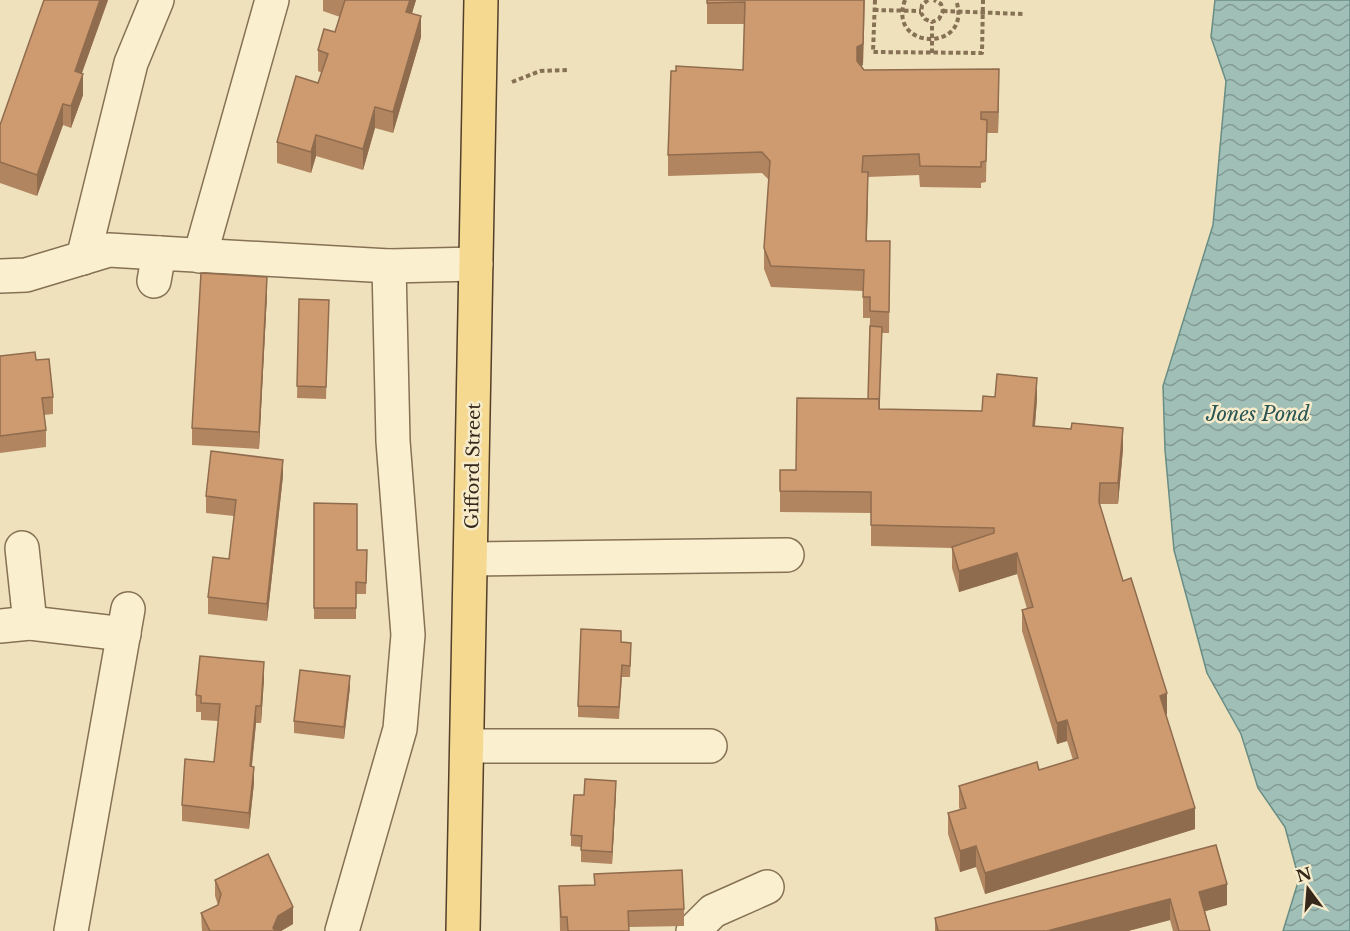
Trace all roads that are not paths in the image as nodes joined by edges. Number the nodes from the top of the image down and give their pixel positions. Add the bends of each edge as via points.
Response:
1 (157, 0) edge
2 (272, 0) edge
3 (481, 0) edge
4 (200, 256) junction
5 (82, 258) junction
6 (476, 264) junction
7 (389, 266) junction
8 (0, 276) edge
9 (22, 548) dead end
10 (788, 555) dead end
11 (471, 559) junction
12 (15, 625) edge
13 (468, 746) junction
14 (710, 746) dead end
15 (767, 887) dead end
16 (71, 931) edge
17 (342, 931) edge
18 (463, 931) edge
19 (693, 931) edge

1 - 5 lane via 130,63
2 - 4 lane
3 - 6 main road, Gifford Street
4 - 5 lane via 156,267 108,250
4 - 7 lane
5 - 8 lane via 26,275
6 - 7 lane
6 - 11 main road, Gifford Street
7 - 17 lane via 393,441 408,634 400,729
9 - 12 lane
10 - 11 lane
11 - 13 main road, Gifford Street
12 - 16 lane via 126,621
13 - 14 lane
13 - 18 main road, Gifford Street
15 - 19 lane via 713,912

